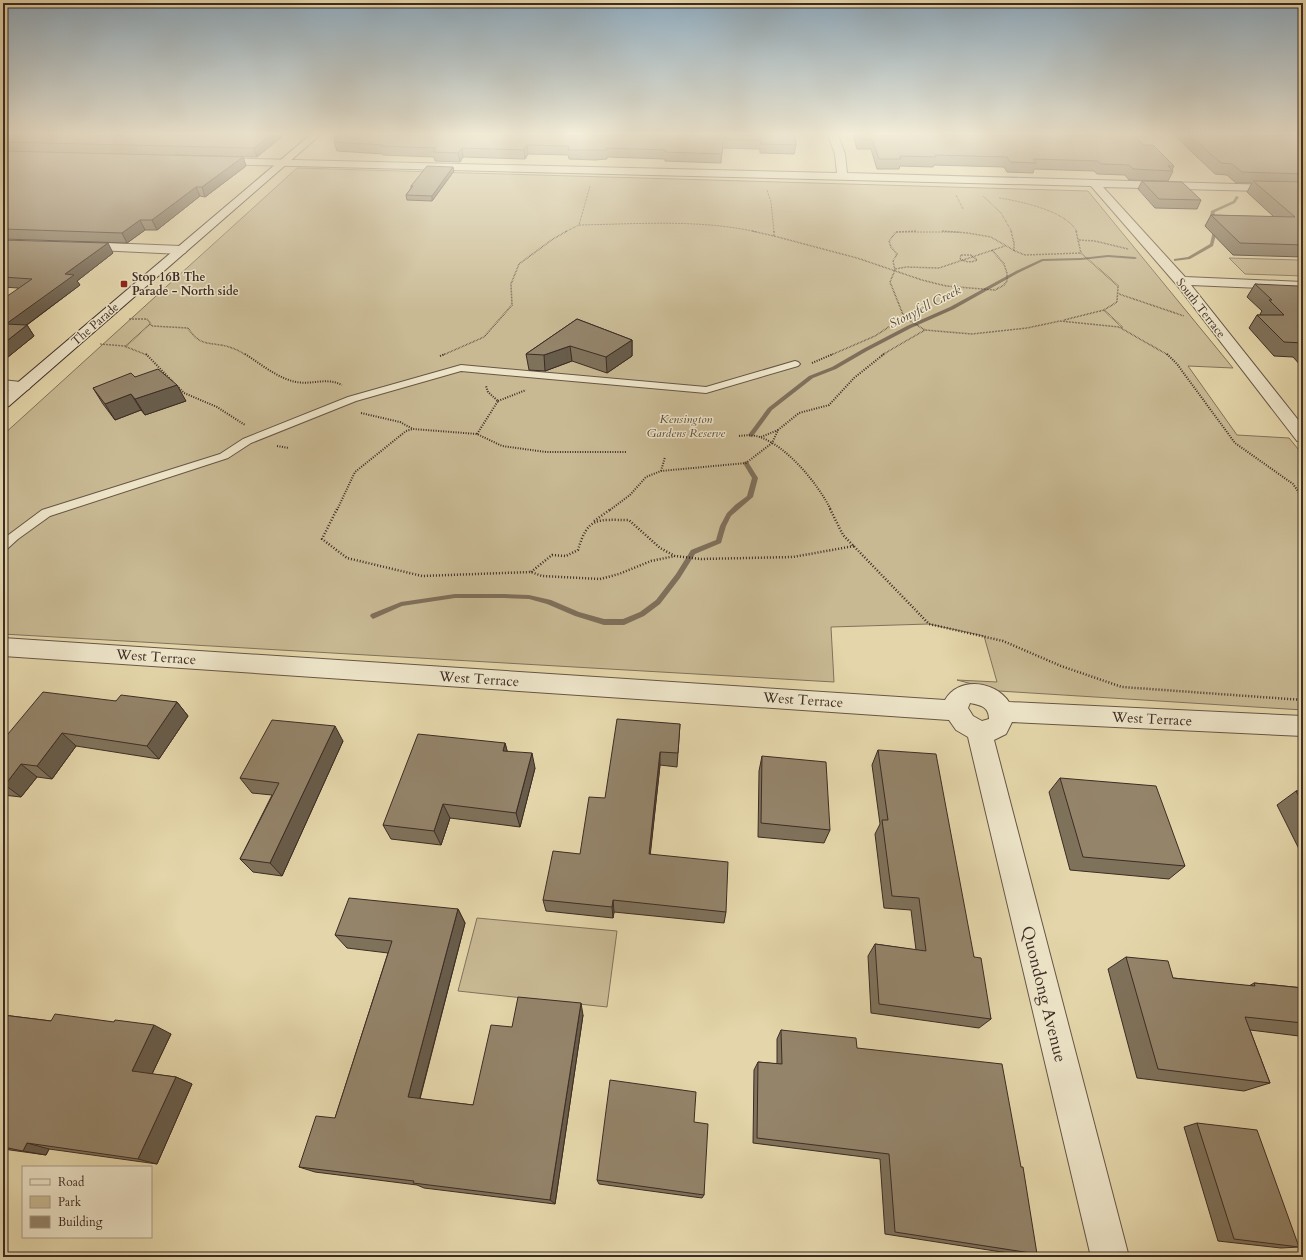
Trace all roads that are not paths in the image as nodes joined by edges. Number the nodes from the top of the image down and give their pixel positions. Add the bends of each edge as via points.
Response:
1 (246, 194) edge
2 (1103, 194) edge
3 (65, 246) edge
4 (181, 250) junction
5 (1181, 281) junction
6 (1303, 286) edge
7 (801, 365) road end
8 (3, 385) edge
9 (23, 386) junction
10 (3, 403) edge
11 (1303, 437) edge
12 (3, 546) edge
13 (3, 647) edge
14 (956, 711) junction
15 (990, 721) junction
16 (1303, 726) edge
17 (1110, 1257) edge

1 - 4 street, The Parade
2 - 5 street, South Terrace
3 - 4 street
4 - 9 street, The Parade
5 - 6 street
5 - 11 street, South Terrace
7 - 12 lane via 706,390 461,368 352,399 247,441 224,456 46,513
8 - 9 street
9 - 10 street, The Parade
13 - 14 street, West Terrace
14 - 15 street via 964,723
14 - 15 street via 955,705 962,696 976,693 998,705
15 - 16 street, West Terrace
15 - 17 street, Quondong Avenue

